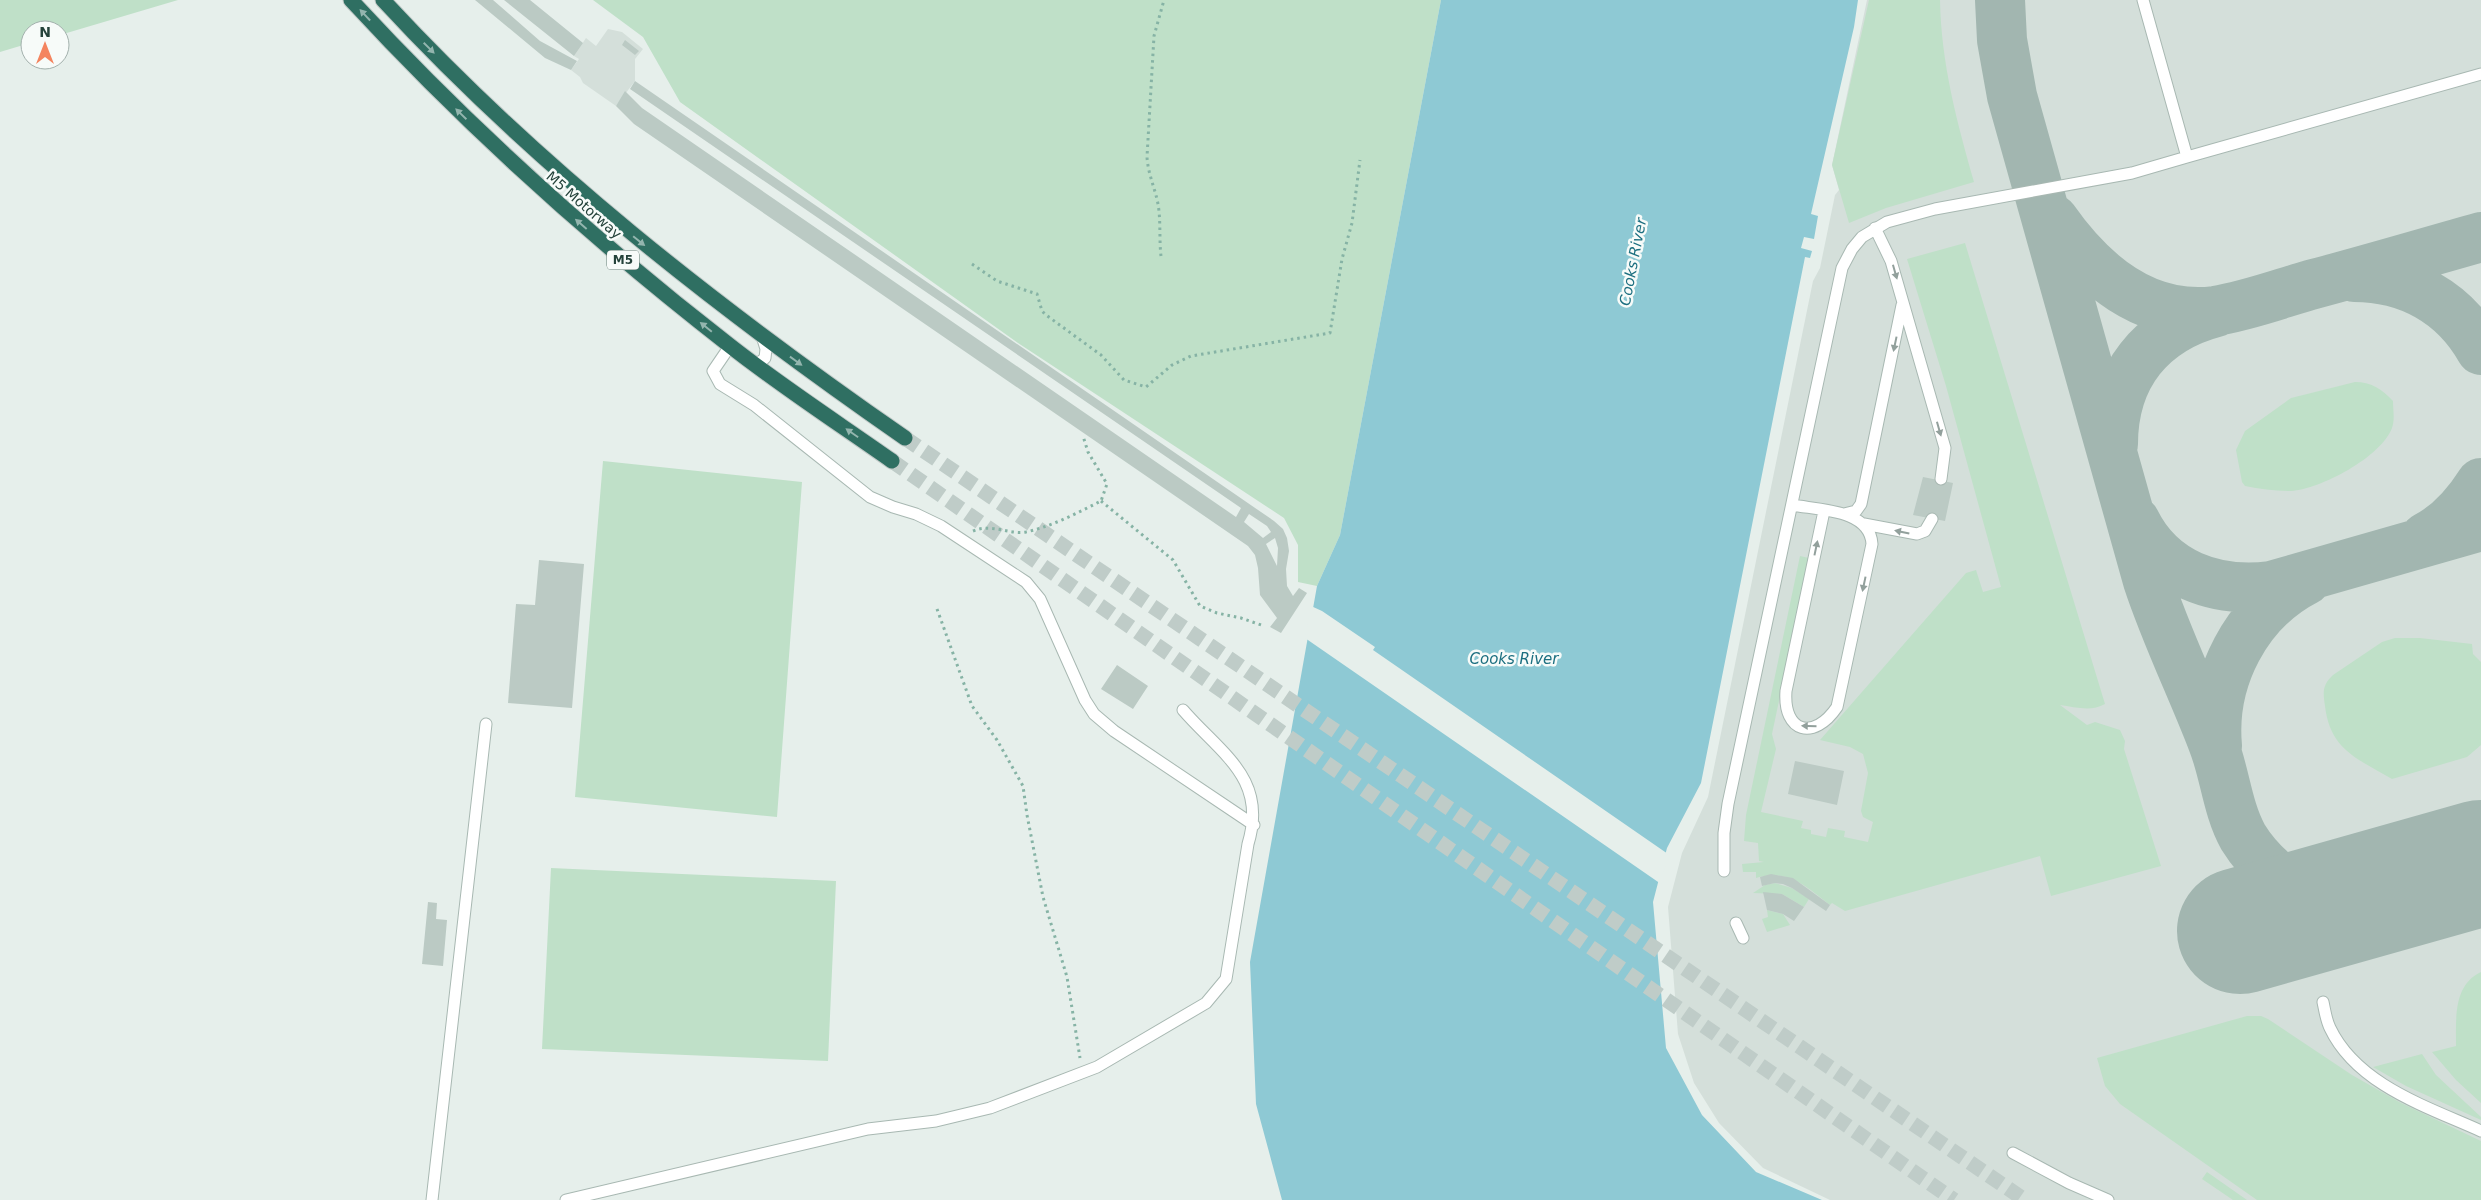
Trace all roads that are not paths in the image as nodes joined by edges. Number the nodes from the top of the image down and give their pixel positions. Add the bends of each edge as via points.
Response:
1 (351, 0) edge
2 (383, 0) edge
3 (2143, 0) edge
4 (2481, 74) edge
5 (2187, 157) junction
6 (1875, 228) junction
7 (1901, 296) junction
8 (762, 336) junction
9 (730, 346) junction
10 (752, 363) junction
11 (905, 438) tunnel mouth
12 (892, 461) tunnel mouth
13 (1941, 479) dead end
14 (1792, 505) junction
15 (1824, 511) junction
16 (1841, 515) junction
17 (1932, 519) dead end
18 (1864, 524) junction
19 (1183, 710) dead end
20 (486, 724) dead end
21 (1254, 825) junction
22 (1724, 872) dead end
23 (1736, 923) dead end
24 (1743, 938) dead end
25 (2323, 1002) dead end
26 (2481, 1131) edge
27 (2013, 1154) dead end
28 (432, 1200) edge
29 (566, 1200) edge
30 (2108, 1200) edge

9 -> 1 highway, M5 Motorway / M5 via 549,196 457,110
2 -> 8 highway, M5 Motorway / M5 via 472,91 585,195 681,275
3 - 5 lane
4 - 5 lane
5 - 6 lane via 2132,173 1935,209
6 -> 7 lane via 1891,261
6 - 14 lane via 1852,249 1842,268
7 -> 13 lane via 1945,448
7 -> 16 lane via 1901,313 1861,504 1853,513
8 - 10 lane via 765,358 759,363
8 -> 11 highway, M5 Motorway / M5
9 - 10 highway, M5 Motorway / M5
9 - 21 lane via 712,371 720,384 754,405 870,497 916,514 964,540 1026,582 1040,598 1094,714 1114,731
12 -> 10 highway, M5 Motorway / M5
14 - 15 lane
14 - 22 lane via 1728,804
15 - 16 lane
18 -> 15 lane via 1872,536 1870,554 1837,707 1819,726 1795,725 1786,712 1786,690
16 - 18 lane
17 -> 18 lane via 1925,532 1917,534
19 - 21 lane via 1241,773 1253,804
20 - 28 lane
21 - 29 lane via 1248,844 1226,979 1206,1003 1097,1067 990,1108 936,1121 868,1129
23 - 24 lane
25 - 26 lane via 2330,1028 2367,1074 2415,1101
27 - 30 lane

